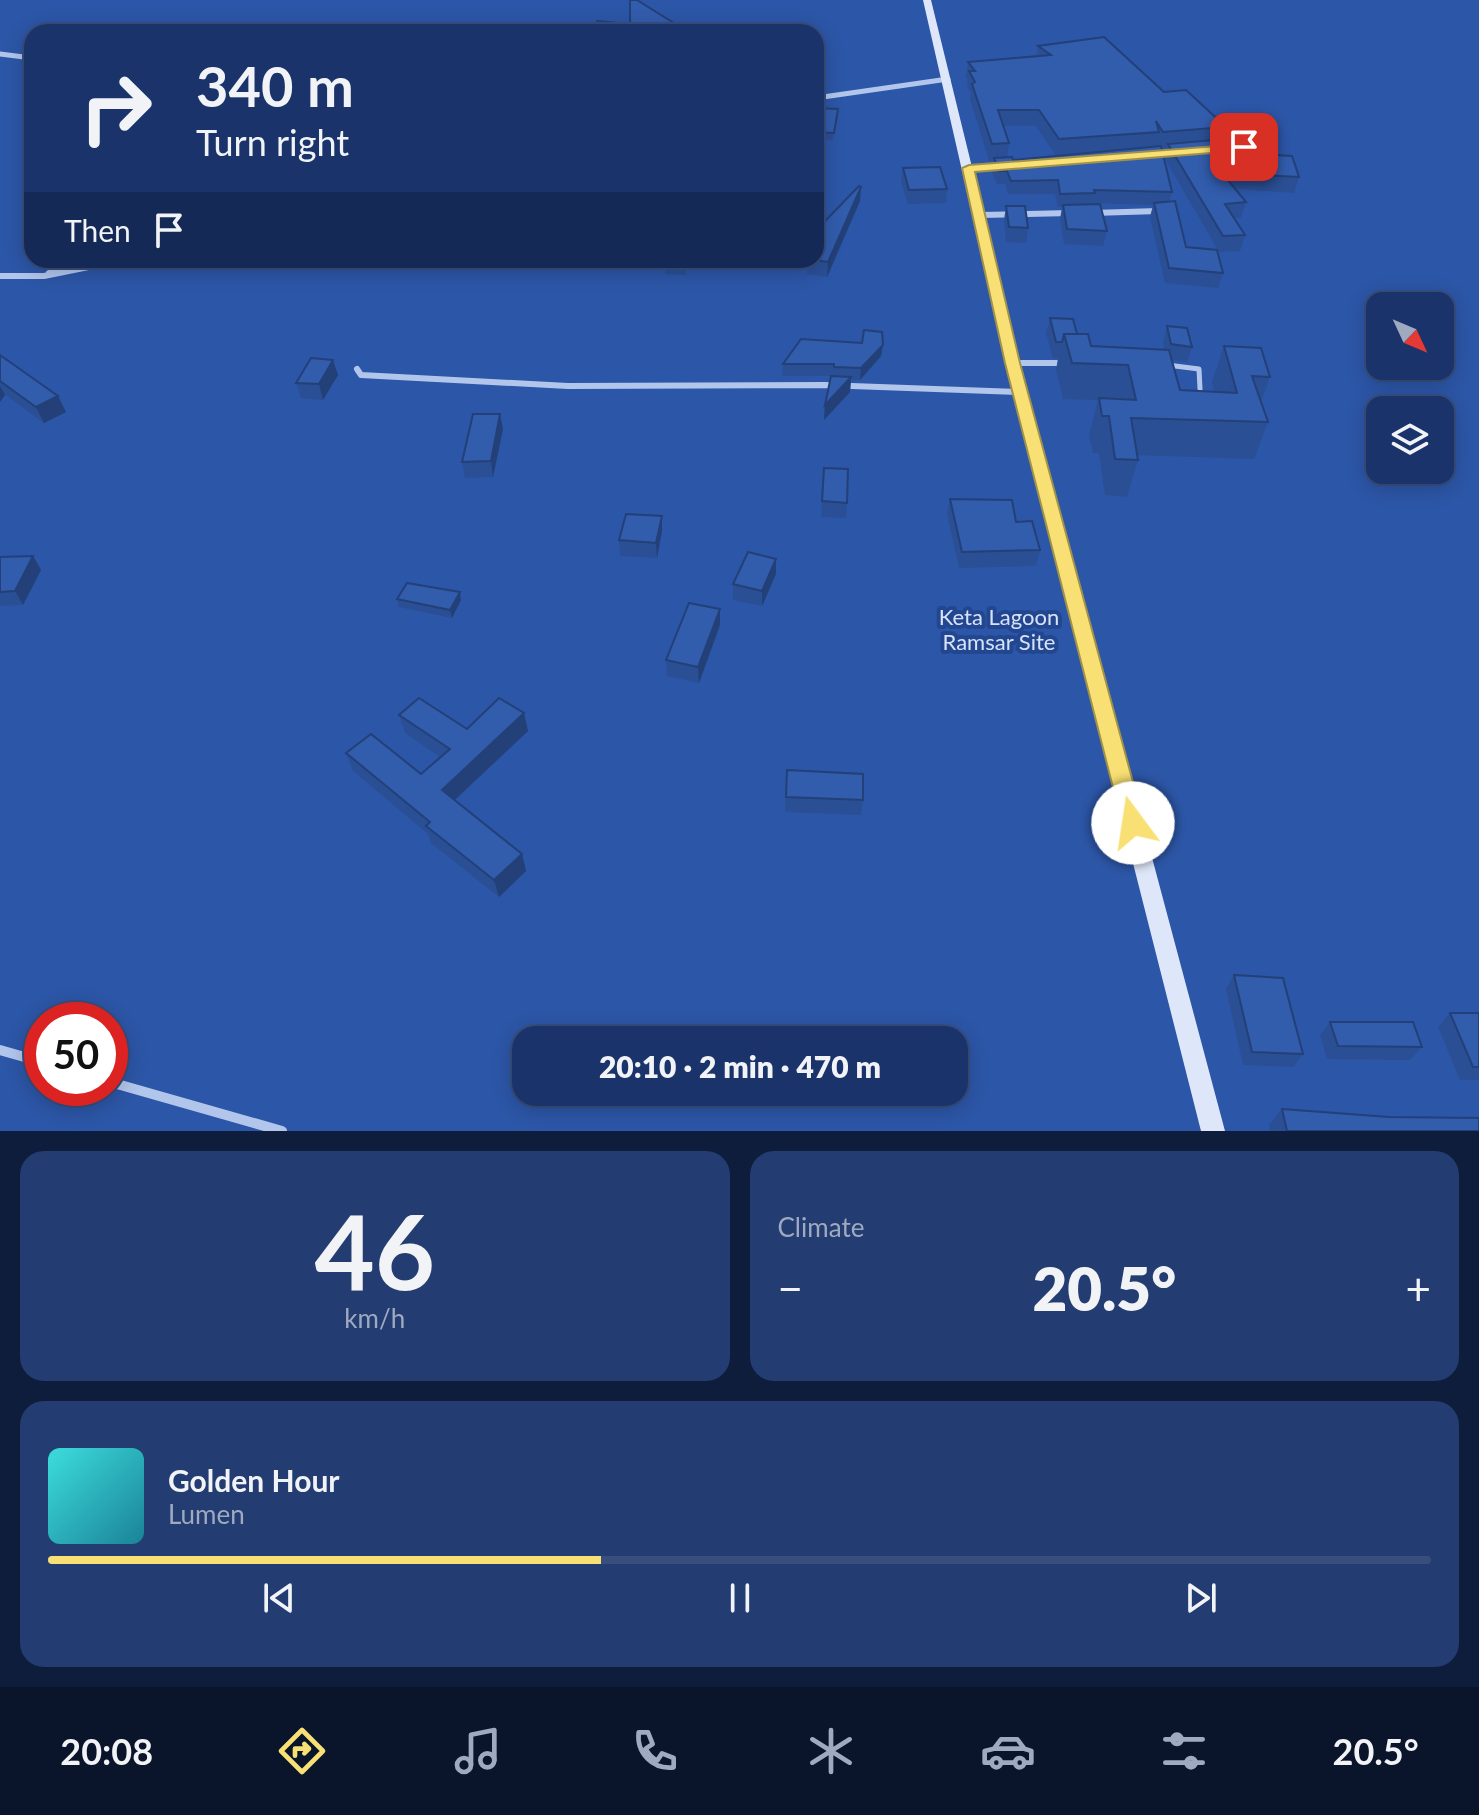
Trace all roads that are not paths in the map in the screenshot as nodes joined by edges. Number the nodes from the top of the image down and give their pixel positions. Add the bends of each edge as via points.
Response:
1 (927, 0) edge
2 (0, 54) edge
3 (24, 57) edge
4 (948, 79) junction
5 (824, 97) edge
6 (1018, 164) edge
7 (969, 168) junction
8 (1167, 211) edge
9 (1073, 213) edge
10 (1089, 213) edge
11 (980, 215) junction
12 (57, 268) edge
13 (84, 268) edge
14 (0, 276) edge
15 (44, 276) junction
16 (1013, 363) junction
17 (1075, 364) edge
18 (1152, 365) edge
19 (1167, 365) joint
20 (357, 369) dead end
21 (1200, 389) edge
22 (1022, 392) junction
23 (0, 1050) edge
24 (24, 1057) edge
25 (128, 1087) edge
26 (282, 1131) edge
27 (1213, 1131) edge

1 - 4 main road
2 - 3 street
4 - 5 street
4 - 7 main road
6 - 7 street
7 - 11 main road
8 - 10 street
9 - 11 street
11 - 16 main road
12 - 15 street
13 - 15 street
14 - 15 street
16 - 17 street
16 - 22 main road
18 - 19 street
19 - 21 street via 1199,369
20 - 22 street via 361,375 568,386 824,385
22 - 27 main road
23 - 24 street
25 - 26 street

